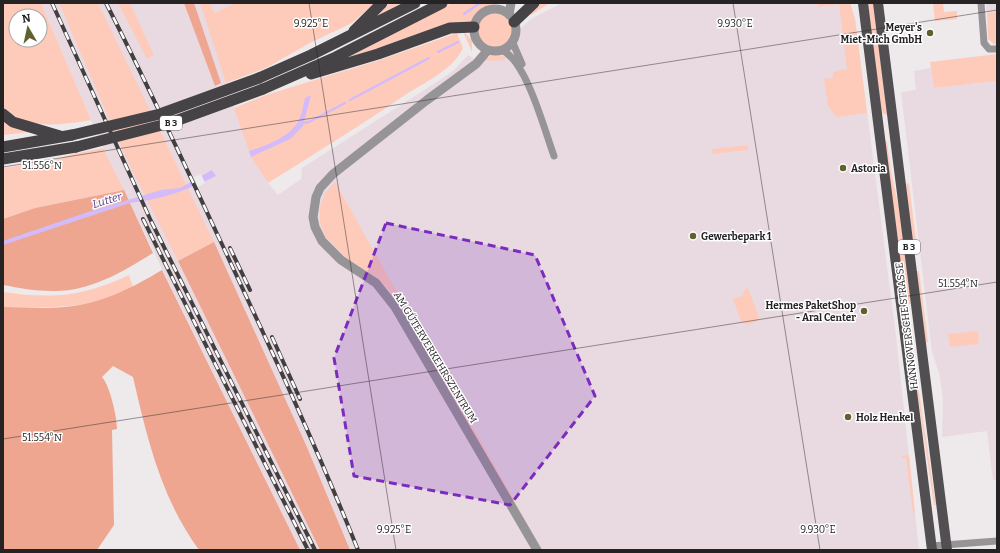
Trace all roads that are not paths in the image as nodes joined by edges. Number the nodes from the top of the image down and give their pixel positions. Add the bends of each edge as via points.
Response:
1 (382, 3) edge
2 (415, 3) edge
3 (442, 3) edge
4 (511, 3) edge
5 (534, 3) edge
6 (863, 3) edge
7 (878, 3) edge
8 (981, 3) edge
9 (500, 6) edge
10 (511, 19) junction
11 (383, 20) junction
12 (474, 27) junction
13 (348, 37) junction
14 (512, 41) junction
15 (479, 44) junction
16 (997, 49) edge
17 (488, 50) junction
18 (502, 50) junction
19 (336, 57) junction
20 (469, 70) junction
21 (287, 79) junction
22 (528, 84) junction
23 (3, 114) edge
24 (67, 136) junction
25 (3, 147) edge
26 (554, 156) dead end
27 (3, 159) edge
28 (997, 540) edge
29 (941, 548) edge
30 (537, 550) edge

1 - 13 highway
2 - 11 highway, B 3
3 - 19 highway, B 3
4 - 10 street
5 - 10 highway
6 - 29 main road, HANNOVERSCHE STRASSE / B 3
7 - 29 main road, HANNOVERSCHE STRASSE / B 3
8 - 16 street via 984,42 989,49
9 - 10 street
9 - 12 street via 480,16
10 - 14 street via 515,32
11 - 13 highway, B 3
11 - 19 highway, B 3
12 - 15 street
12 - 21 highway via 450,28 347,64
13 - 24 highway, B 3, bridge via 259,78 160,114
14 - 18 street
14 - 22 street
15 - 17 street
15 - 20 street
17 - 18 street
17 - 20 street, AM GÜTERVERKEHRSZENTRUM
18 - 22 street via 513,57
19 - 21 highway, B 3
20 - 30 street, AM GÜTERVERKEHRSZENTRUM via 327,180 316,197 313,217 317,232 329,250 348,266 376,283 395,307
21 - 27 highway, B 3, bridge via 170,123 76,147
22 - 26 street
23 - 24 highway via 13,122
24 - 25 highway, B 3
28 - 29 street via 977,546

